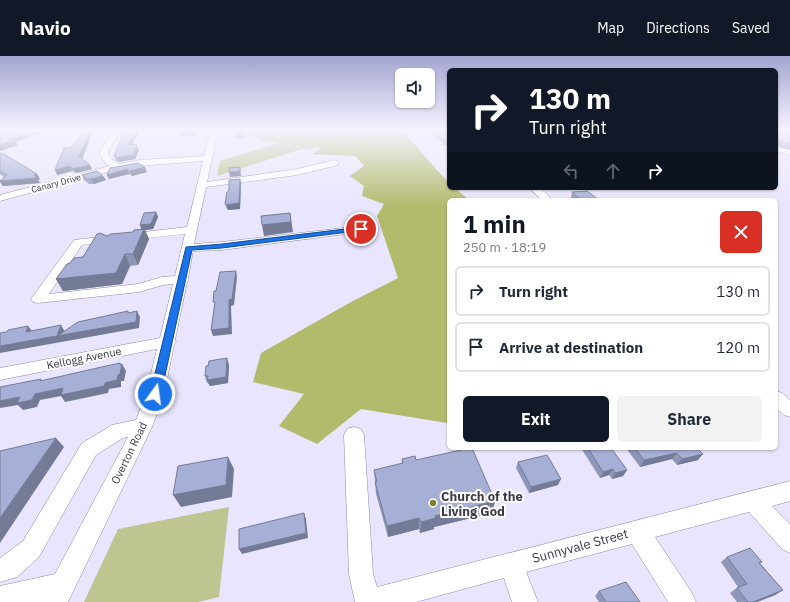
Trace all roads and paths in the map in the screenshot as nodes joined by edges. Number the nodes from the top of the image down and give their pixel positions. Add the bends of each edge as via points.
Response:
1 (105, 155) edge
2 (208, 158) joint
3 (335, 163) dead end
4 (117, 167) junction
5 (203, 184) junction
6 (536, 190) edge
7 (0, 198) edge
8 (546, 198) edge
9 (361, 229) dead end
10 (192, 230) junction
11 (189, 248) junction
12 (182, 279) junction
13 (168, 342) junction
14 (0, 374) edge
15 (778, 400) edge
16 (790, 410) edge
17 (143, 427) junction
18 (354, 435) dead end
19 (790, 491) edge
20 (753, 501) junction
21 (637, 531) junction
22 (790, 541) edge
23 (511, 565) junction
24 (3, 573) edge
25 (58, 594) edge
26 (0, 599) edge
27 (368, 602) edge
28 (525, 602) edge
29 (683, 602) edge

1 - 4 street
2 - 4 street, Canary Drive
2 - 5 street, Overton Road
3 - 5 street via 297,172
4 - 7 street, Canary Drive
5 - 10 street, Overton Road
6 - 8 street
9 - 11 street
10 - 11 street, Overton Road
10 - 12 street via 78,242 38,299 139,288 162,281
11 - 12 street, Overton Road
12 - 13 street, Overton Road
13 - 14 street, Kellogg Avenue
13 - 17 street, Overton Road via 155,394
15 - 16 street
17 - 24 street via 120,432 89,449 31,549
17 - 25 street, Overton Road
18 - 27 street via 362,574
19 - 20 street, Sunnyvale Street
20 - 21 street, Sunnyvale Street
20 - 22 street
21 - 23 street, Sunnyvale Street
21 - 29 street
23 - 27 street, Sunnyvale Street
23 - 28 street
25 - 26 street

